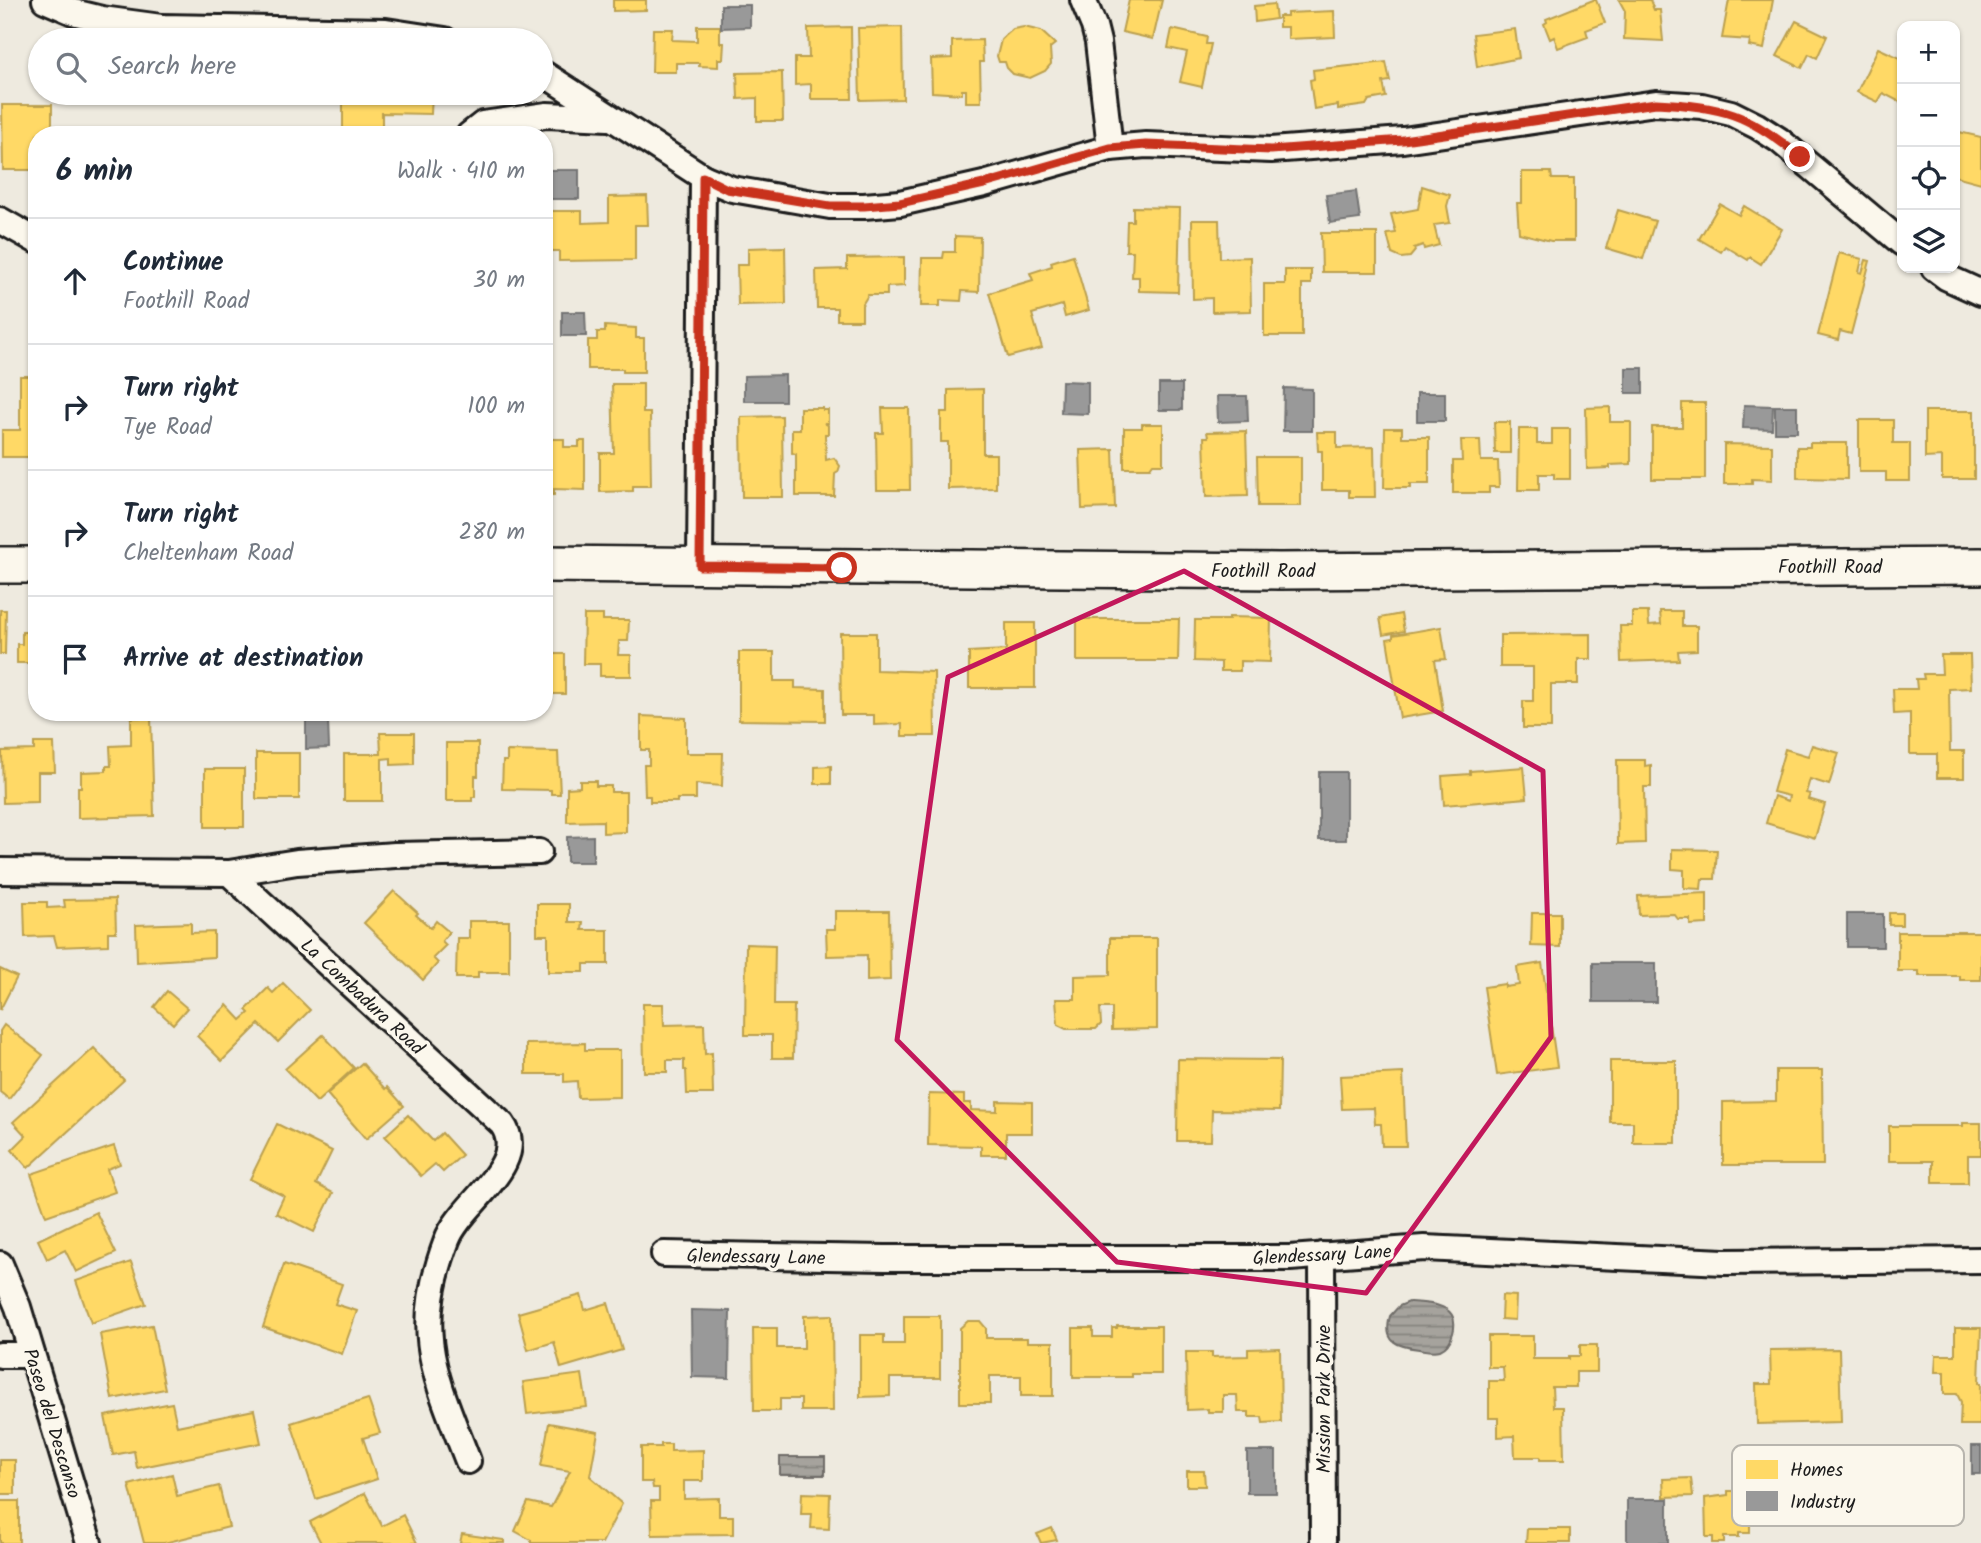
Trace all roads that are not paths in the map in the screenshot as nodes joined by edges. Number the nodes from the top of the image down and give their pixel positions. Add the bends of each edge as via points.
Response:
1 (45, 0) edge
2 (1083, 0) edge
3 (218, 28) edge
4 (553, 80) edge
5 (612, 118) junction
6 (480, 126) edge
7 (1110, 148) junction
8 (703, 177) junction
9 (0, 220) edge
10 (28, 236) edge
11 (1897, 239) edge
12 (1943, 273) edge
13 (1981, 293) edge
14 (553, 564) edge
15 (0, 565) edge
16 (28, 565) edge
17 (700, 566) junction
18 (1981, 566) edge
19 (538, 852) dead end
20 (0, 871) edge
21 (229, 873) junction
22 (664, 1254) dead end
23 (1322, 1255) junction
24 (1981, 1261) edge
25 (0, 1264) edge
26 (0, 1355) edge
27 (32, 1355) junction
28 (468, 1461) dead end
29 (89, 1543) edge
30 (1323, 1543) edge

1 - 3 street via 102,19
2 - 7 street via 1098,42
4 - 5 street
5 - 6 street via 547,115
5 - 8 street
7 - 8 street via 984,184 900,203 864,206 830,206 727,189
7 - 11 street via 1271,150 1403,140 1656,103 1695,105 1731,113 1779,140
8 - 17 street
9 - 10 street
12 - 13 street
14 - 17 main road, Foothill Road
15 - 16 main road
17 - 18 main road, Foothill Road via 1279,571
19 - 21 street via 396,855 297,862
20 - 21 street
21 - 28 street, La Combadura Road via 508,1132 510,1144 501,1171 449,1234 430,1294 430,1352
22 - 23 street, Glendessary Lane via 885,1258
23 - 24 street, Glendessary Lane via 1424,1248 1724,1262
23 - 30 street, Mission Park Drive
25 - 27 street, Paseo del Descanso
26 - 27 street
27 - 29 street, Paseo del Descanso

